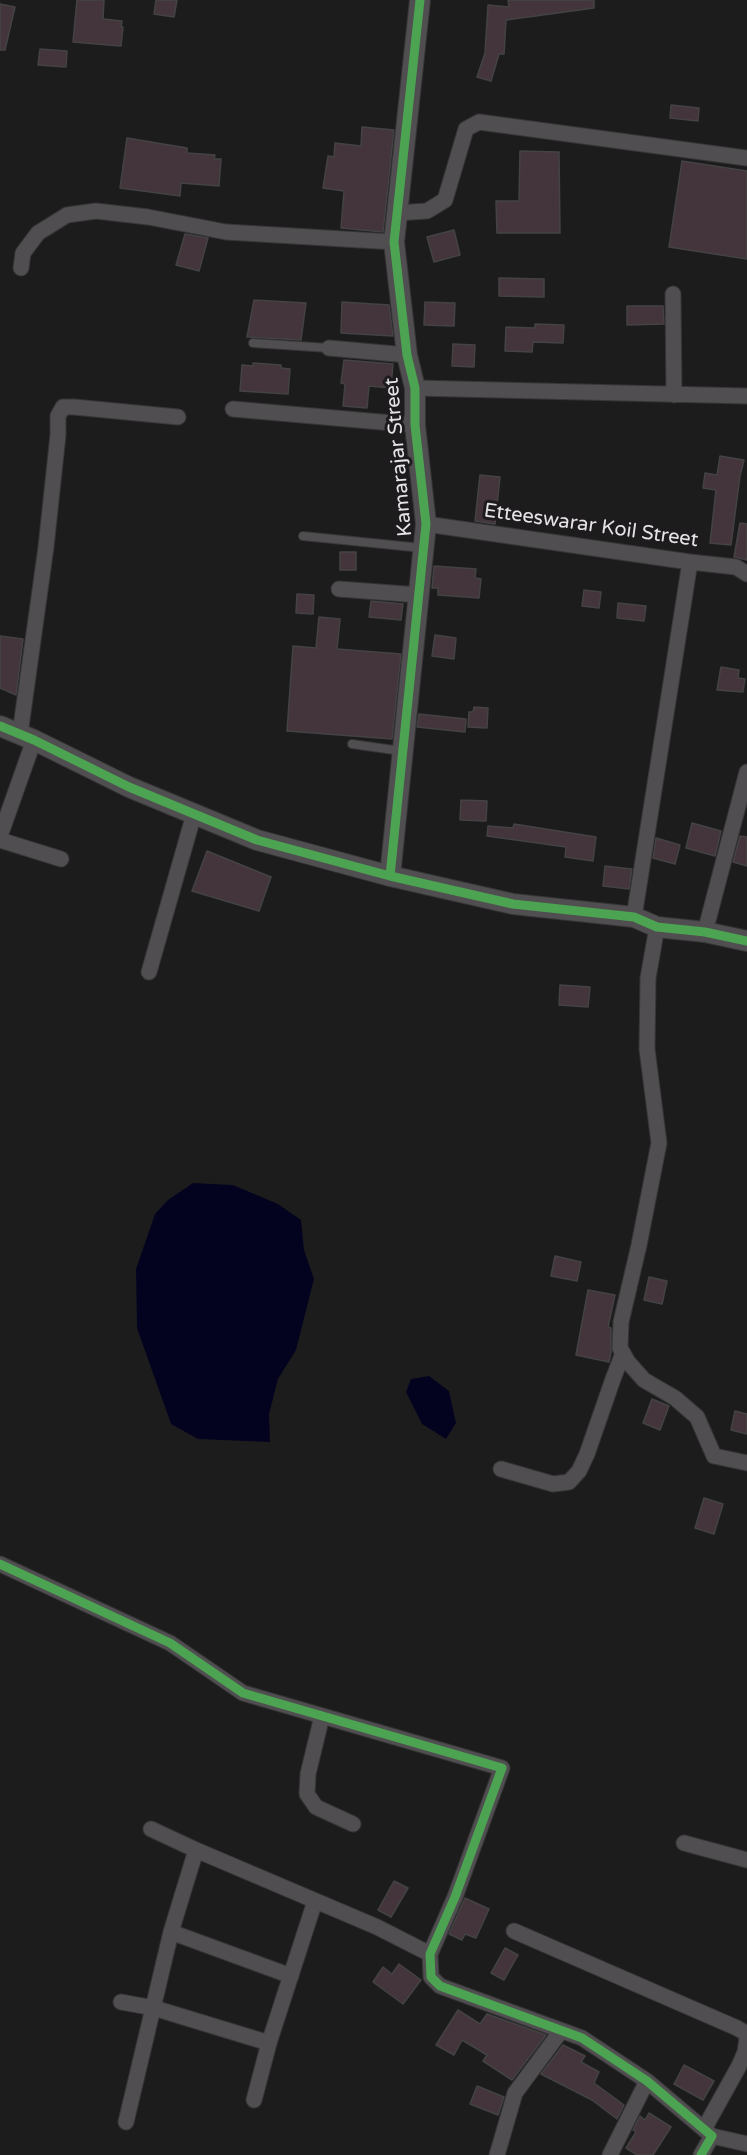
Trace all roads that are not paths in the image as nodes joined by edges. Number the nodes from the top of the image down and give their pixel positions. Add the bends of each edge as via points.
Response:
1 (420, 0) edge
2 (747, 158) edge
3 (397, 213) junction
4 (394, 242) junction
5 (21, 268) dead end
6 (673, 294) dead end
7 (253, 343) dead end
8 (329, 348) joint
9 (406, 355) junction
10 (415, 388) junction
11 (674, 394) junction
12 (747, 396) edge
13 (233, 409) dead end
14 (178, 417) dead end
15 (415, 425) junction
16 (426, 524) junction
17 (303, 536) dead end
18 (424, 548) junction
19 (690, 562) junction
20 (747, 574) edge
21 (339, 589) dead end
22 (419, 595) junction
23 (0, 726) edge
24 (27, 737) junction
25 (352, 744) dead end
26 (403, 751) junction
27 (747, 772) edge
28 (194, 814) junction
29 (0, 838) edge
30 (61, 859) dead end
31 (390, 876) junction
32 (634, 917) junction
33 (657, 927) junction
34 (705, 933) junction
35 (747, 941) edge
36 (149, 972) dead end
37 (623, 1353) junction
38 (747, 1463) edge
39 (501, 1469) dead end
40 (0, 1564) edge
41 (322, 1716) junction
42 (353, 1824) dead end
43 (151, 1829) dead end
44 (684, 1843) dead end
45 (196, 1850) junction
46 (747, 1860) edge
47 (315, 1901) junction
48 (514, 1931) dead end
49 (171, 1932) junction
50 (430, 1954) junction
51 (291, 1976) junction
52 (121, 2002) dead end
53 (154, 2008) junction
54 (561, 2031) junction
55 (747, 2036) edge
56 (269, 2043) junction
57 (743, 2067) edge
58 (648, 2080) junction
59 (254, 2100) dead end
60 (126, 2122) dead end
61 (708, 2132) junction
62 (747, 2144) edge
63 (497, 2155) edge
64 (610, 2155) edge
65 (701, 2155) edge

1 - 3 street, Kamarajar Street
2 - 3 street via 479,122 466,129 445,200 427,211
3 - 4 street, Kamarajar Street
4 - 5 street via 226,232 96,211 67,215 38,233 23,253
4 - 9 street, Kamarajar Street
6 - 11 street
7 - 8 lane
8 - 9 street
9 - 10 street, Kamarajar Street
10 - 11 street
10 - 15 street, Kamarajar Street
11 - 12 street
13 - 15 street
14 - 24 street via 74,407 63,407 58,416
15 - 16 street, Kamarajar Street
16 - 18 street, Kamarajar Street
16 - 19 street, Etteeswarar Koil Street
17 - 18 lane
18 - 22 street, Kamarajar Street
19 - 20 street, Etteeswarar Koil Street via 736,567
19 - 32 street
21 - 22 street
22 - 26 street, Kamarajar Street
23 - 24 street
24 - 28 street
24 - 29 street
25 - 26 lane
26 - 31 street, Kamarajar Street
27 - 34 street
28 - 31 street via 257,840
28 - 36 street
29 - 30 street
31 - 32 street via 513,904
32 - 33 street
33 - 34 street
33 - 37 street via 648,978 647,1049 659,1143 621,1322
34 - 35 street
37 - 38 street via 644,1380 675,1398 697,1418 714,1456
37 - 39 street via 587,1454 579,1472 569,1482 553,1484
40 - 41 street via 170,1643 243,1693
41 - 42 street via 307,1794 316,1807
41 - 50 street via 502,1768
43 - 45 street
44 - 46 street
45 - 47 street
45 - 49 street
47 - 50 street
47 - 51 street
48 - 55 street
49 - 51 street
49 - 53 street
50 - 54 street via 431,1977 440,1986
51 - 56 street
52 - 53 street
53 - 56 street
53 - 60 street
54 - 58 street via 582,2038
54 - 63 street via 515,2093
55 - 57 street
56 - 59 street
57 - 61 street
58 - 61 street
58 - 64 street
61 - 62 street
61 - 65 street

